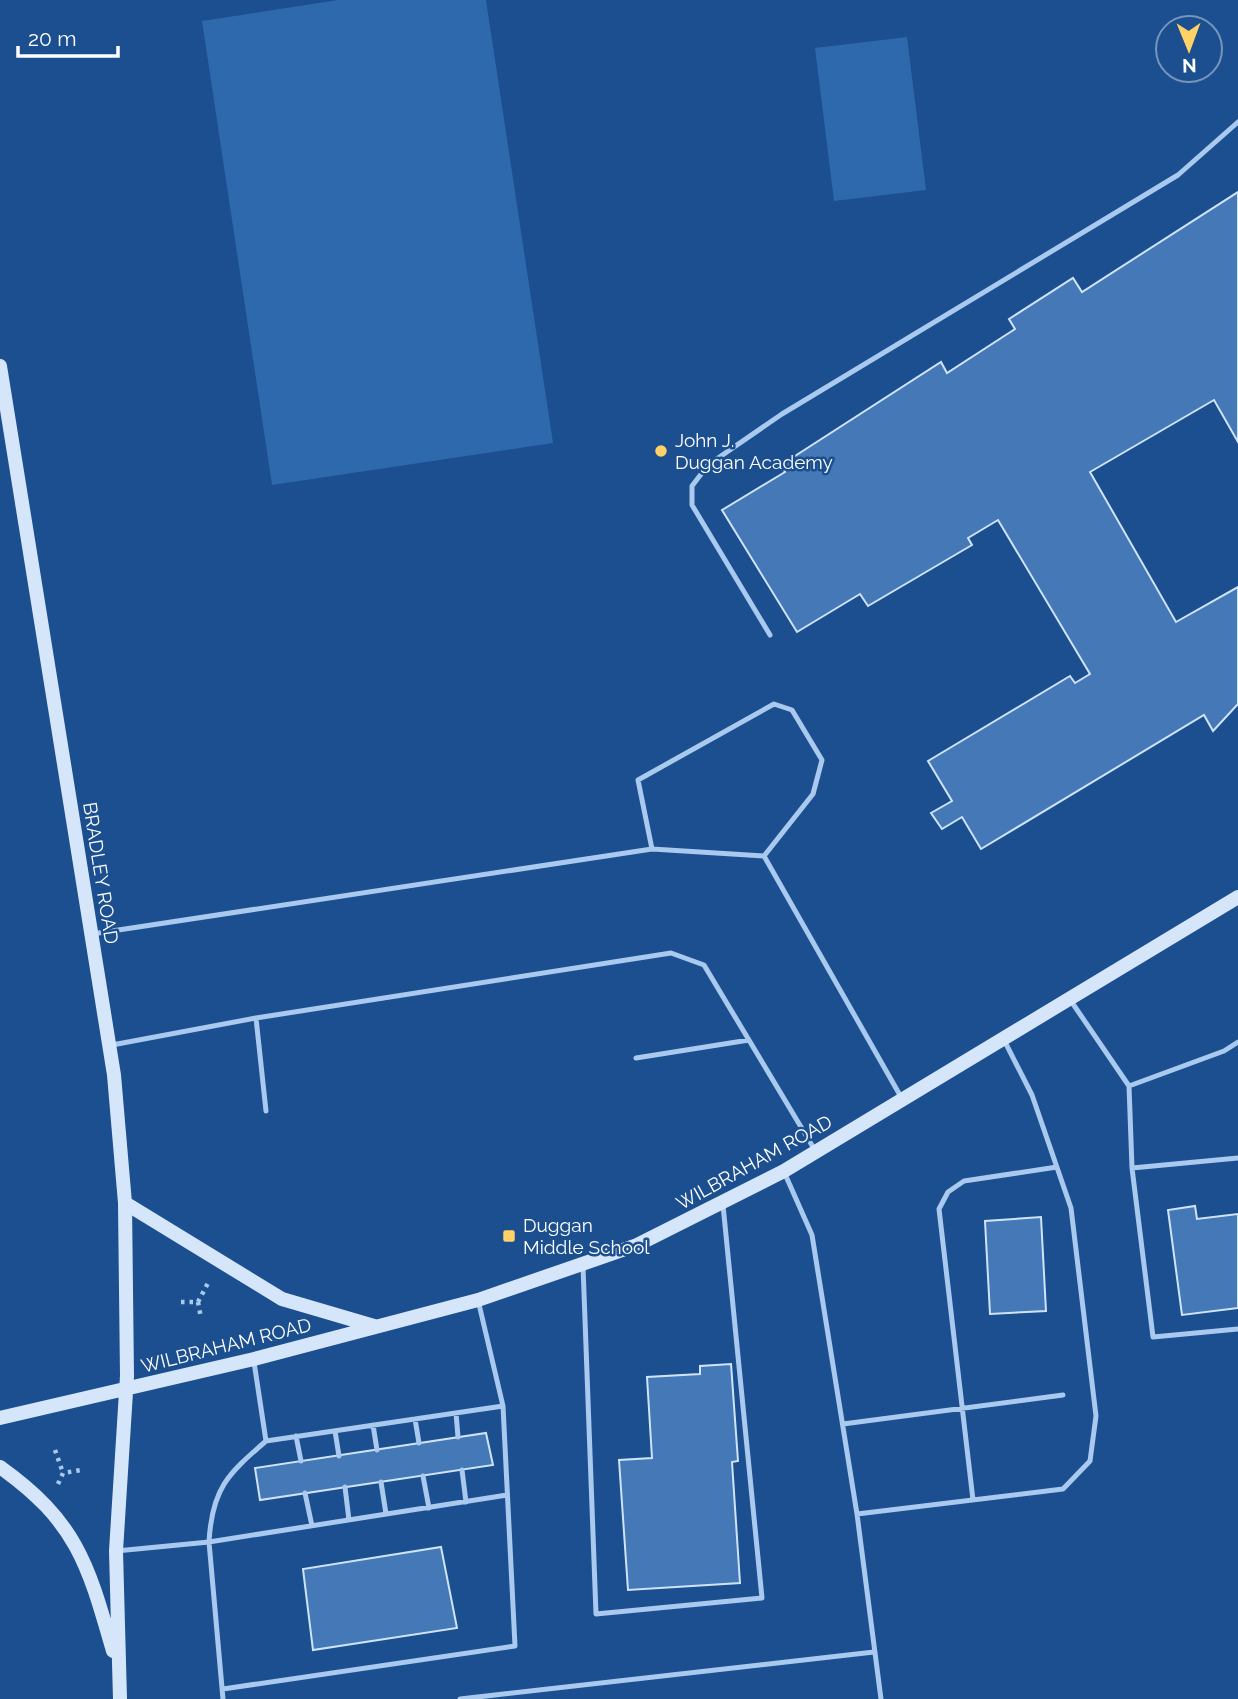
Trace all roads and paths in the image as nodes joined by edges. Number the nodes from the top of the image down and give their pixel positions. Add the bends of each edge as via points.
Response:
1 (1238, 122) edge
2 (0, 366) edge
3 (770, 635) dead end
4 (652, 849) junction
5 (764, 856) junction
6 (1238, 897) edge
7 (92, 934) junction
8 (1069, 999) junction
9 (256, 1017) junction
10 (1003, 1039) junction
11 (748, 1040) junction
12 (1238, 1042) edge
13 (110, 1045) junction
14 (636, 1058) dead end
15 (1129, 1086) junction
16 (903, 1099) junction
17 (266, 1111) dead end
18 (816, 1152) junction
19 (1238, 1158) edge
20 (1057, 1167) junction
21 (1132, 1168) junction
22 (783, 1171) junction
23 (125, 1203) junction
24 (722, 1204) junction
25 (583, 1266) junction
26 (209, 1280) dead end
27 (478, 1300) junction
28 (181, 1302) dead end
29 (198, 1302) junction
30 (201, 1318) dead end
31 (375, 1326) junction
32 (1238, 1329) edge
33 (254, 1359) junction
34 (127, 1390) junction
35 (1063, 1395) dead end
36 (503, 1406) junction
37 (961, 1409) junction
38 (456, 1413) junction
39 (0, 1418) edge
40 (415, 1419) junction
41 (843, 1424) junction
42 (373, 1425) junction
43 (335, 1431) junction
44 (296, 1436) junction
45 (458, 1437) dead end
46 (266, 1441) junction
47 (419, 1443) dead end
48 (55, 1450) dead end
49 (377, 1450) dead end
50 (339, 1456) dead end
51 (300, 1461) dead end
52 (0, 1467) edge
53 (81, 1470) dead end
54 (462, 1470) dead end
55 (63, 1473) junction
56 (424, 1476) dead end
57 (381, 1482) dead end
58 (57, 1487) dead end
59 (345, 1487) dead end
60 (305, 1493) dead end
61 (507, 1495) junction
62 (973, 1500) junction
63 (466, 1502) junction
64 (429, 1507) junction
65 (386, 1514) junction
66 (857, 1514) junction
67 (349, 1520) junction
68 (312, 1526) junction
69 (209, 1542) junction
70 (116, 1551) junction
71 (874, 1652) junction
72 (118, 1670) junction
73 (223, 1689) junction
74 (120, 1699) edge
75 (223, 1699) edge
76 (460, 1699) edge
77 (881, 1699) edge

1 - 3 lane via 1178,175 782,414 708,465 692,486 692,505
2 - 7 main road, BRADLEY ROAD
4 - 5 lane
4 - 5 lane via 638,780 774,704 792,710 821,760 813,794
4 - 7 lane
5 - 16 lane
6 - 8 main road, WILBRAHAM ROAD
7 - 13 main road, BRADLEY ROAD
8 - 10 main road, WILBRAHAM ROAD
8 - 15 lane
9 - 11 lane via 671,954 704,965
9 - 13 lane
9 - 17 lane
10 - 16 main road, WILBRAHAM ROAD
10 - 20 lane via 1032,1095
11 - 14 lane
11 - 18 lane
12 - 15 lane
13 - 23 main road, BRADLEY ROAD
15 - 21 lane
16 - 18 main road, WILBRAHAM ROAD
18 - 22 main road, WILBRAHAM ROAD
19 - 21 lane
20 - 37 lane via 964,1181 948,1192 939,1209
20 - 62 lane via 1071,1208 1097,1416 1090,1461 1063,1489
21 - 32 lane via 1153,1337
22 - 24 main road, WILBRAHAM ROAD
22 - 41 lane via 812,1235
23 - 31 main road via 282,1299
23 - 34 main road, BRADLEY ROAD
24 - 25 main road, WILBRAHAM ROAD
24 - 25 lane via 762,1598 596,1614
25 - 27 main road, WILBRAHAM ROAD
26 - 29 path
27 - 31 main road, WILBRAHAM ROAD
27 - 36 lane
28 - 29 path
29 - 30 path
31 - 33 main road, WILBRAHAM ROAD
33 - 34 main road, WILBRAHAM ROAD
33 - 46 lane
34 - 39 main road, WILBRAHAM ROAD
34 - 70 main road, BRADLEY ROAD
35 - 37 lane
36 - 38 lane
36 - 61 lane
37 - 41 lane
37 - 62 lane
38 - 40 lane
38 - 45 lane
40 - 42 lane
40 - 47 lane
41 - 66 lane
42 - 43 lane
42 - 49 lane
43 - 44 lane
43 - 50 lane
44 - 46 lane
44 - 51 lane
46 - 69 lane via 227,1476 210,1519
48 - 55 path
52 - 72 main road via 44,1503 69,1533 89,1570
53 - 55 path
54 - 63 lane
55 - 58 path
56 - 64 lane
57 - 65 lane
59 - 67 lane
60 - 68 lane
61 - 63 lane
61 - 73 lane via 515,1646
62 - 66 lane
63 - 64 lane
64 - 65 lane
65 - 67 lane
66 - 71 lane
67 - 68 lane
68 - 69 lane
69 - 70 lane
69 - 73 lane
70 - 72 main road, BRADLEY ROAD
71 - 76 lane
71 - 77 lane
72 - 74 main road
73 - 75 lane

